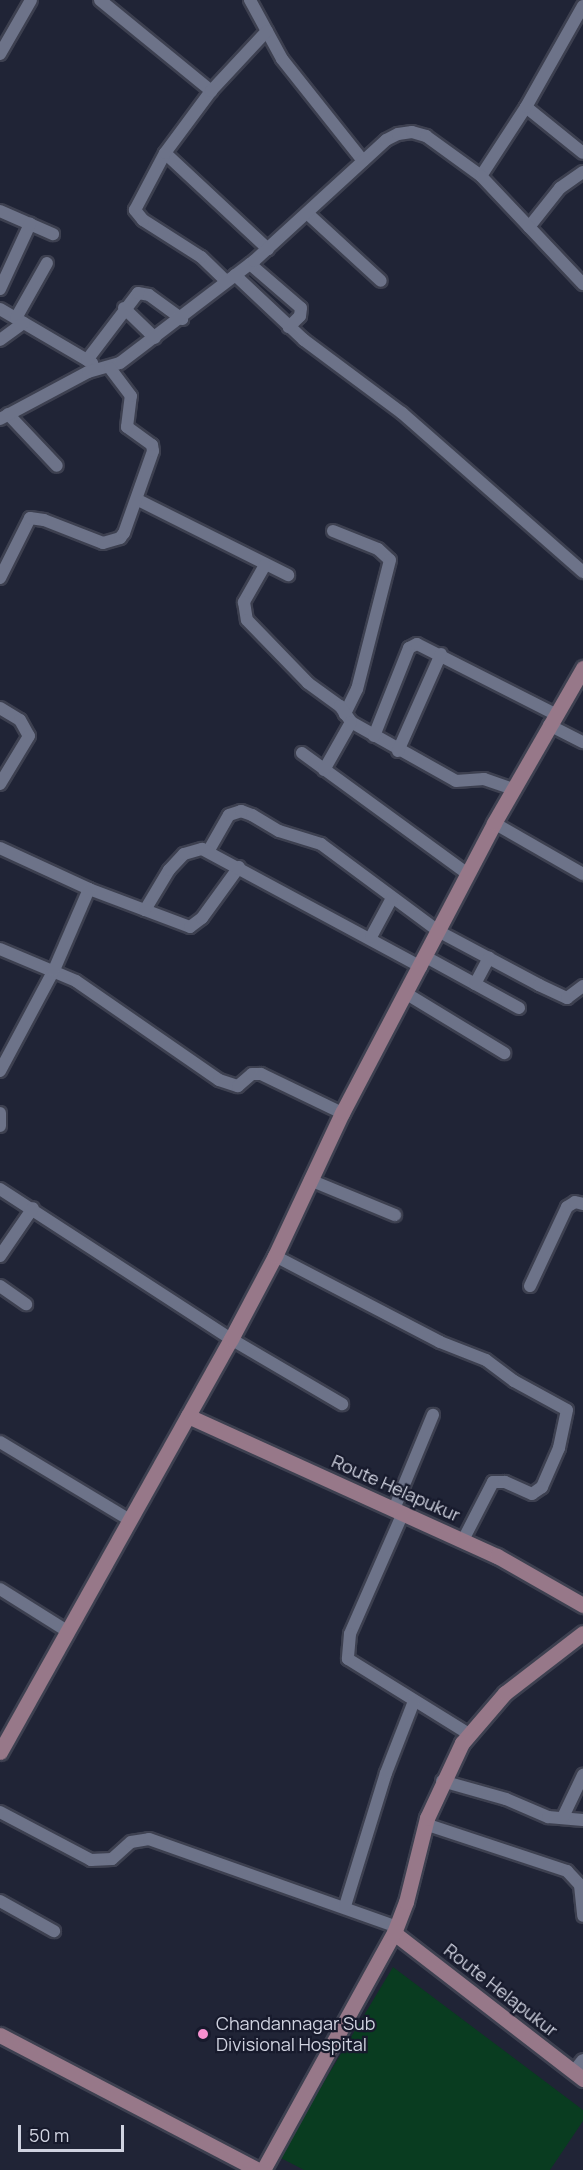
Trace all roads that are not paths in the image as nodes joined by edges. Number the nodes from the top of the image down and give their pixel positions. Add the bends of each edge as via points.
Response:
1 (32, 0) edge
2 (100, 0) edge
3 (266, 0) edge
4 (253, 4) edge
5 (583, 6) edge
6 (577, 28) edge
7 (267, 31) junction
8 (1, 49) edge
9 (211, 90) junction
10 (526, 107) junction
11 (165, 153) junction
12 (583, 153) edge
13 (363, 162) junction
14 (583, 172) edge
15 (481, 176) junction
16 (0, 211) edge
17 (307, 213) junction
18 (30, 224) junction
19 (529, 227) junction
20 (53, 234) dead end
21 (268, 249) junction
22 (48, 263) dead end
23 (250, 264) junction
24 (230, 278) junction
25 (381, 281) dead end
26 (583, 284) edge
27 (0, 289) edge
28 (124, 308) junction
29 (0, 309) edge
30 (182, 319) junction
31 (20, 321) junction
32 (289, 327) junction
33 (155, 338) junction
34 (0, 340) edge
35 (98, 365) junction
36 (4, 416) edge
37 (57, 466) dead end
38 (138, 500) junction
39 (333, 531) dead end
40 (265, 565) junction
41 (583, 572) edge
42 (288, 575) dead end
43 (0, 578) edge
44 (441, 654) junction
45 (583, 668) edge
46 (0, 708) edge
47 (348, 718) junction
48 (552, 720) junction
49 (374, 736) junction
50 (583, 742) edge
51 (398, 751) junction
52 (302, 753) dead end
53 (324, 770) junction
54 (0, 784) edge
55 (513, 789) junction
56 (494, 823) junction
57 (0, 848) edge
58 (209, 850) junction
59 (239, 867) junction
60 (468, 874) junction
61 (583, 874) edge
62 (90, 889) junction
63 (392, 898) junction
64 (145, 910) junction
65 (438, 931) junction
66 (371, 937) junction
67 (0, 949) edge
68 (489, 958) junction
69 (424, 962) junction
70 (54, 970) junction
71 (475, 984) junction
72 (583, 986) edge
73 (407, 994) junction
74 (519, 1008) dead end
75 (504, 1053) dead end
76 (0, 1071) edge
77 (0, 1113) edge
78 (342, 1113) junction
79 (0, 1126) edge
80 (310, 1180) junction
81 (0, 1189) edge
82 (583, 1204) edge
83 (33, 1208) junction
84 (395, 1215) dead end
85 (0, 1256) edge
86 (275, 1256) junction
87 (0, 1286) edge
88 (530, 1286) dead end
89 (26, 1304) dead end
90 (231, 1339) junction
91 (342, 1404) dead end
92 (432, 1415) dead end
93 (188, 1416) junction
94 (0, 1442) edge
95 (398, 1511) junction
96 (128, 1519) junction
97 (463, 1540) junction
98 (0, 1589) edge
99 (583, 1605) edge
100 (67, 1631) junction
101 (583, 1633) edge
102 (414, 1701) junction
103 (469, 1734) junction
104 (0, 1752) edge
105 (583, 1775) edge
106 (442, 1780) junction
107 (0, 1812) edge
108 (563, 1817) junction
109 (583, 1820) edge
110 (425, 1824) junction
111 (0, 1901) edge
112 (345, 1906) junction
113 (583, 1916) edge
114 (396, 1930) junction
115 (54, 1931) dead end
116 (0, 2035) edge
117 (580, 2070) edge
118 (258, 2170) edge
119 (263, 2170) edge

1 - 8 street
2 - 9 street
3 - 4 street
4 - 7 street
5 - 6 street
6 - 10 street
7 - 9 street
7 - 13 street via 296,80
9 - 11 street
10 - 12 street
10 - 15 street
11 - 21 street
11 - 24 street via 136,204 137,216
13 - 15 street via 386,140 412,132 445,147
13 - 17 street
14 - 19 street via 560,188
15 - 19 street
16 - 18 street
17 - 21 street
17 - 25 street
18 - 20 street
18 - 27 street
19 - 26 street
21 - 23 street
22 - 31 street
23 - 24 street
23 - 32 street via 301,308 300,316
24 - 30 street
24 - 32 street
28 - 30 street via 138,292
28 - 33 street
28 - 35 street
29 - 31 street
30 - 33 street
31 - 34 street
31 - 35 street
32 - 41 street via 402,413
33 - 35 street
35 - 36 street
35 - 38 street via 131,396 127,427 152,445
36 - 37 street
38 - 40 street
38 - 43 street via 120,538 109,542 86,539 44,520 30,518
39 - 47 street via 378,549 390,560
40 - 42 street
40 - 47 street via 244,602 247,620
44 - 48 street
44 - 49 street via 417,644 409,648
44 - 51 street
45 - 48 street
46 - 54 street via 20,720 29,736
47 - 49 street
47 - 53 street
48 - 50 street
48 - 55 street
49 - 51 street
51 - 55 street via 456,782 484,779
52 - 53 street
53 - 60 street
55 - 56 street
56 - 60 street
56 - 61 street
57 - 62 street
58 - 59 street
58 - 63 street via 229,815 241,811 279,831 321,844
58 - 64 street via 184,854 169,870
59 - 64 street via 194,926 178,924
59 - 66 street
60 - 65 street
62 - 64 street
62 - 70 street
63 - 65 street
63 - 66 street
65 - 68 street
65 - 69 street
66 - 69 street
67 - 70 street
68 - 71 street
68 - 72 street via 561,996 572,996
69 - 71 street
69 - 73 street
70 - 76 street
70 - 78 street via 219,1080 238,1086 252,1074 261,1074
71 - 74 street
73 - 75 street
73 - 78 street
77 - 79 street
78 - 80 street
80 - 84 street
80 - 86 street
81 - 83 street
82 - 88 street via 575,1202 567,1207
83 - 85 street
83 - 90 street
86 - 90 street
86 - 97 street via 440,1342 486,1360 514,1382 567,1410 559,1448 542,1487 532,1494 505,1482 493,1482
87 - 89 street
90 - 91 street
90 - 93 street
92 - 95 street
93 - 95 street, Route Helapukur
93 - 96 street
94 - 96 street
95 - 97 street, Route Helapukur
95 - 102 street via 346,1650 354,1665
96 - 100 street
97 - 99 street, Route Helapukur
98 - 100 street
100 - 104 street
101 - 103 street via 505,1693
102 - 103 street
102 - 112 street via 386,1773
103 - 106 street
105 - 108 street
106 - 108 street via 506,1798 548,1817
106 - 110 street
107 - 112 street via 91,1860 112,1859 131,1842 149,1839
108 - 109 street
110 - 113 street via 567,1871 580,1885
110 - 114 street
111 - 115 street
112 - 114 street
114 - 117 street, Route Helapukur
114 - 119 street
116 - 118 street

